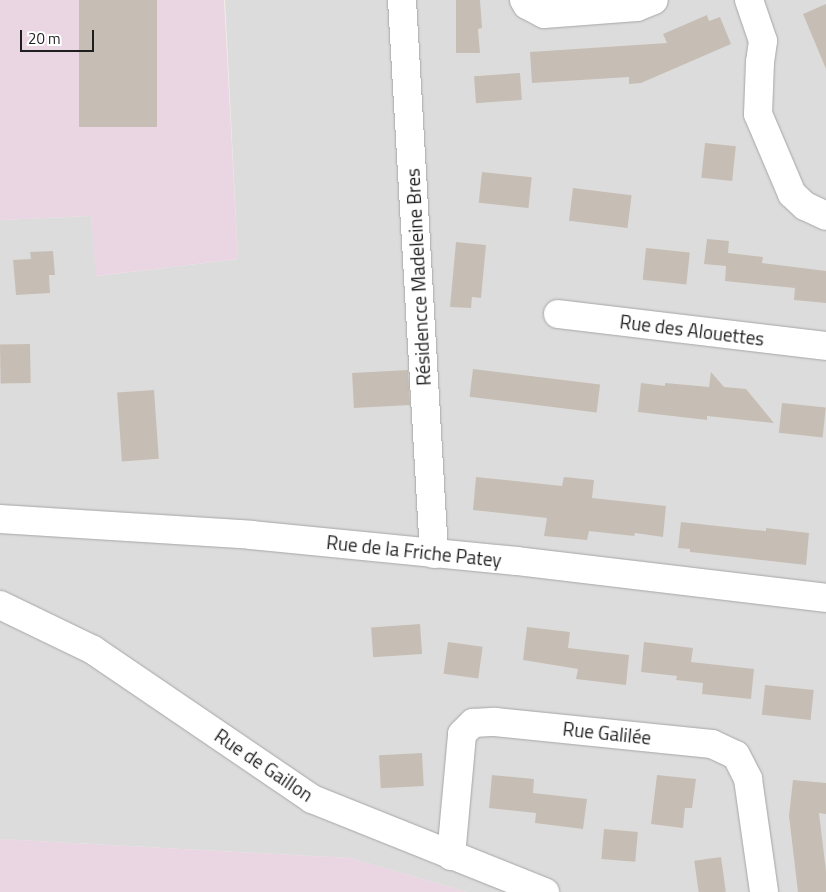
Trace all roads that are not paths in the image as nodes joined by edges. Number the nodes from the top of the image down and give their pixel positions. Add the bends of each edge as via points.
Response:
1 (402, 0) edge
2 (524, 0) edge
3 (654, 0) edge
4 (749, 0) edge
5 (826, 216) edge
6 (558, 314) dead end
7 (826, 346) edge
8 (0, 519) edge
9 (434, 554) junction
10 (826, 598) edge
11 (0, 604) edge
12 (451, 856) junction
13 (545, 892) edge
14 (764, 892) edge

1 - 9 street, Résidencce Madeleine Bres
2 - 3 street via 527,6 544,14 637,6
4 - 5 street via 762,41 758,114 792,194
6 - 7 street, Rue des Alouettes
8 - 9 street, Rue de la Friche Patey via 251,535
9 - 10 street, Rue de la Friche Patey
11 - 12 street, Rue de Gaillon via 93,650 312,799
12 - 13 street, Rue de Gaillon
12 - 14 street, Rue Galilée via 462,734 473,723 496,722 712,744 736,754 748,779

